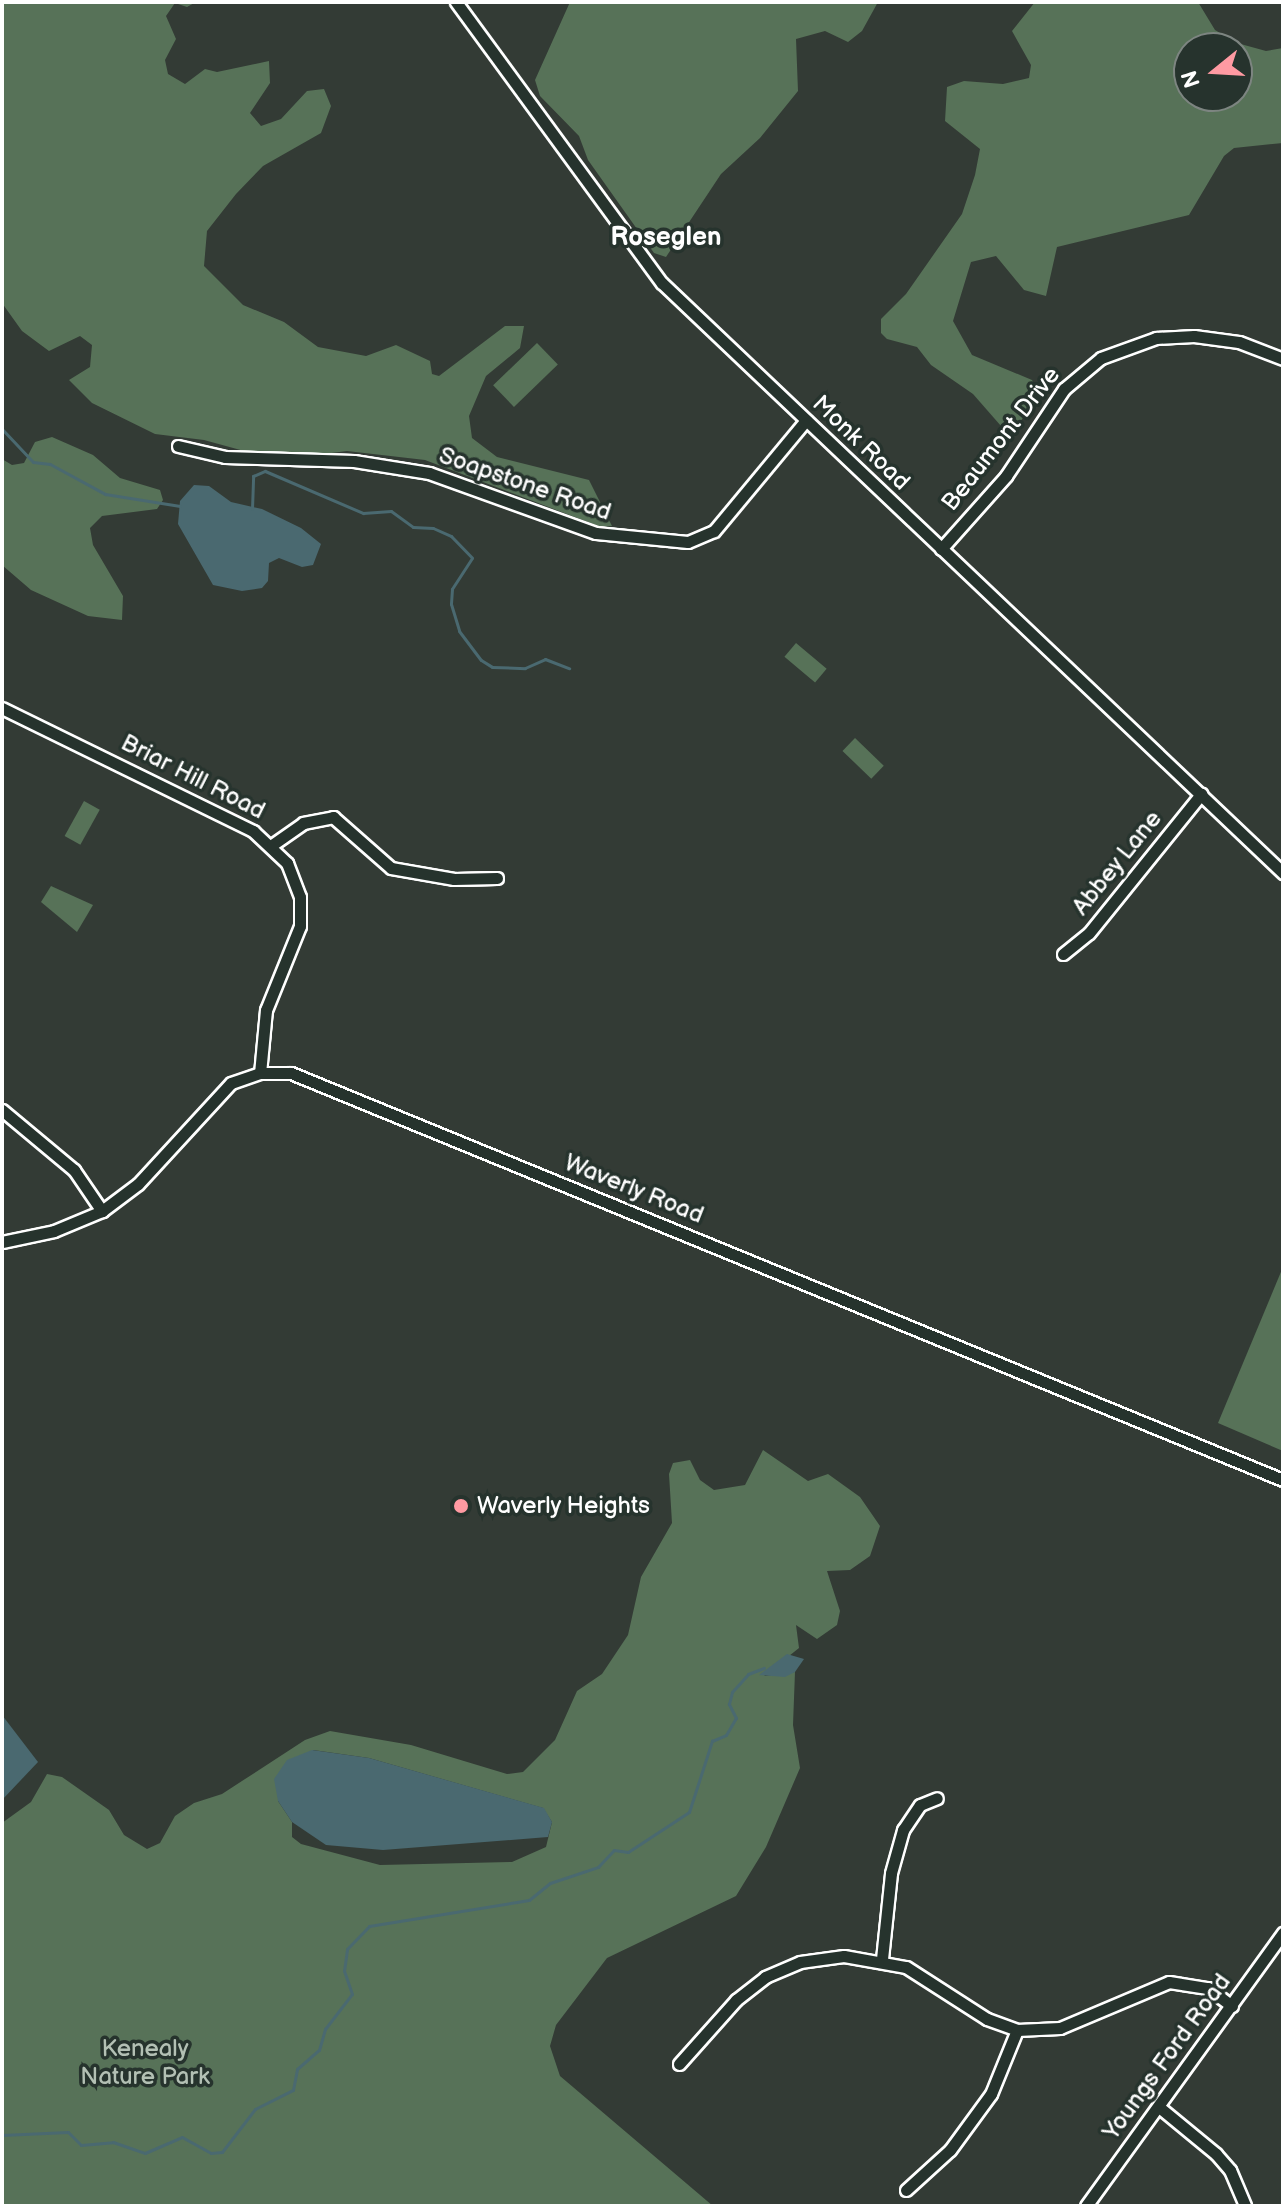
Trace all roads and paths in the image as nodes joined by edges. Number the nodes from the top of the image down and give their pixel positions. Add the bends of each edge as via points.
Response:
1 (456, 2) edge
2 (1283, 359) edge
3 (806, 420) junction
4 (178, 446) dead end
5 (941, 549) junction
6 (2, 708) edge
7 (1201, 794) junction
8 (272, 845) junction
9 (1283, 873) edge
10 (497, 878) dead end
11 (1063, 954) dead end
12 (260, 1073) junction
13 (2, 1110) edge
14 (102, 1211) junction
15 (2, 1242) edge
16 (1283, 1480) edge
17 (937, 1798) dead end
18 (1283, 1933) edge
19 (882, 1959) junction
20 (1232, 2006) junction
21 (1017, 2030) junction
22 (679, 2064) dead end
23 (1159, 2107) junction
24 (906, 2190) dead end
25 (1086, 2206) edge
26 (1245, 2206) edge

1 - 3 street, Monk Road via 652,272
2 - 5 street, Beaumont Drive via 1239,342 1194,336 1156,338 1101,358 1064,389 1006,476
3 - 4 street, Soapstone Road via 714,531 688,542 596,533 503,496 416,471 354,461 225,457
3 - 5 street, Monk Road
5 - 7 street, Monk Road
6 - 8 street, Briar Hill Road
7 - 9 street, Monk Road
7 - 11 street, Abbey Lane via 1089,933
8 - 10 street via 295,827 333,817 399,871 454,879
8 - 12 street, Briar Hill Road via 293,873 301,911 297,939 266,1010
12 - 14 street, Waverly Road via 221,1090 138,1184
12 - 16 street, Waverly Road via 291,1073 327,1085
13 - 14 street via 74,1170
14 - 15 street, Waverly Road via 54,1231
17 - 19 street via 920,1805 903,1830 891,1873
18 - 20 street, Youngs Ford Road
19 - 21 street via 932,1979 987,2019
19 - 22 street via 844,1956 800,1962 765,1977 736,2000
20 - 21 street via 1208,1988 1169,1982 1060,2028
20 - 23 street, Youngs Ford Road
21 - 24 street via 991,2094 950,2150
23 - 25 street, Youngs Ford Road
23 - 26 street via 1230,2170

